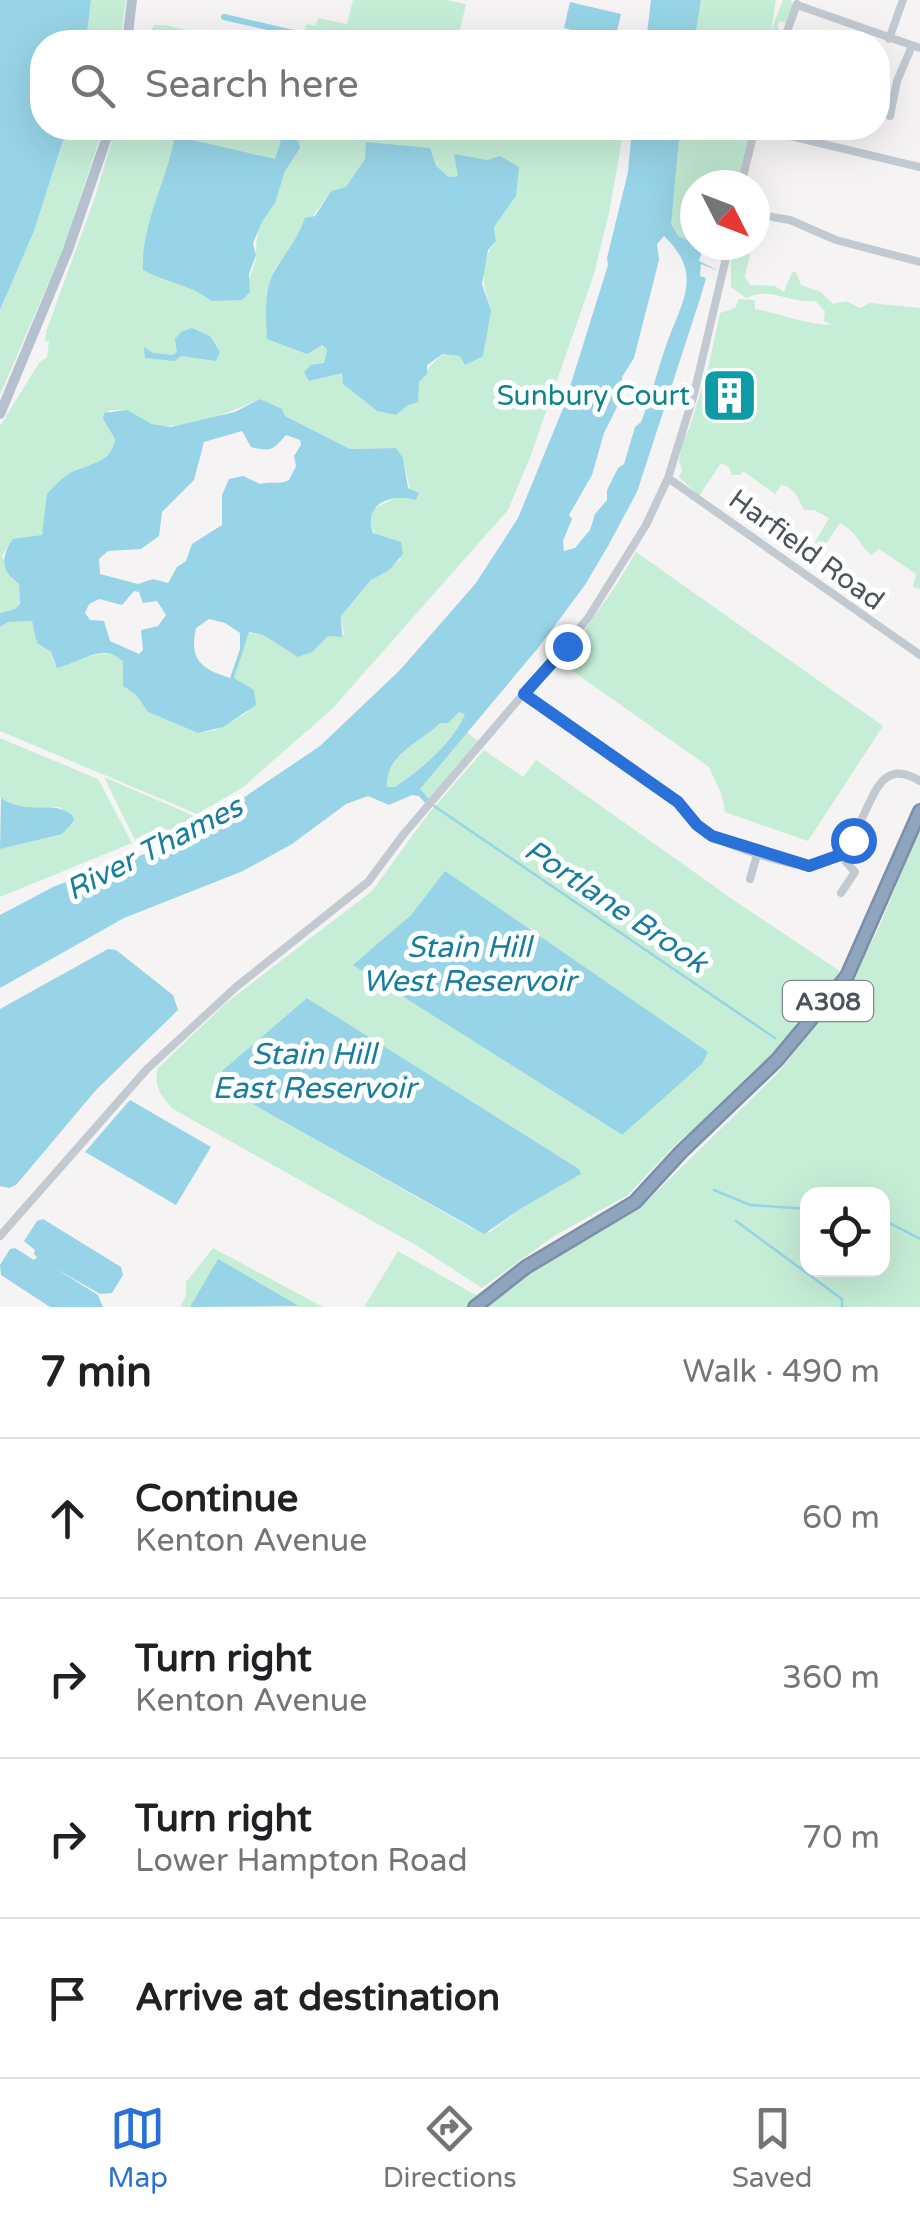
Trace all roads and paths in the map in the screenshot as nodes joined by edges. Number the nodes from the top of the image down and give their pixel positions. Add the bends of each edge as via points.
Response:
1 (132, 0) edge
2 (902, 0) edge
3 (798, 2) edge
4 (129, 30) edge
5 (788, 30) edge
6 (866, 30) edge
7 (890, 33) edge
8 (890, 40) edge
9 (916, 47) edge
10 (890, 116) dead end
11 (106, 140) edge
12 (753, 140) edge
13 (806, 140) edge
14 (920, 167) edge
15 (745, 170) edge
16 (770, 217) edge
17 (726, 260) edge
18 (920, 262) edge
19 (0, 414) edge
20 (668, 478) junction
21 (920, 655) edge
22 (524, 694) junction
23 (920, 781) edge
24 (920, 812) edge
25 (758, 852) junction
26 (840, 855) junction
27 (750, 880) dead end
28 (841, 893) dead end
29 (0, 1236) edge
30 (475, 1307) edge

1 - 4 main road
2 - 7 street
3 - 5 street
3 - 6 street
8 - 9 street
9 - 10 street via 897,81
11 - 19 main road
12 - 15 street
13 - 14 street
16 - 18 street
17 - 20 street
20 - 21 street, Harfield Road
20 - 22 street via 608,588
22 - 25 street via 678,802 704,831
22 - 29 street via 368,882 236,987 147,1069
23 - 26 street via 906,772 886,776
24 - 30 highway, A308 via 847,976 766,1072 635,1202 526,1267
25 - 26 street via 809,866
25 - 27 street
26 - 28 street via 856,872

